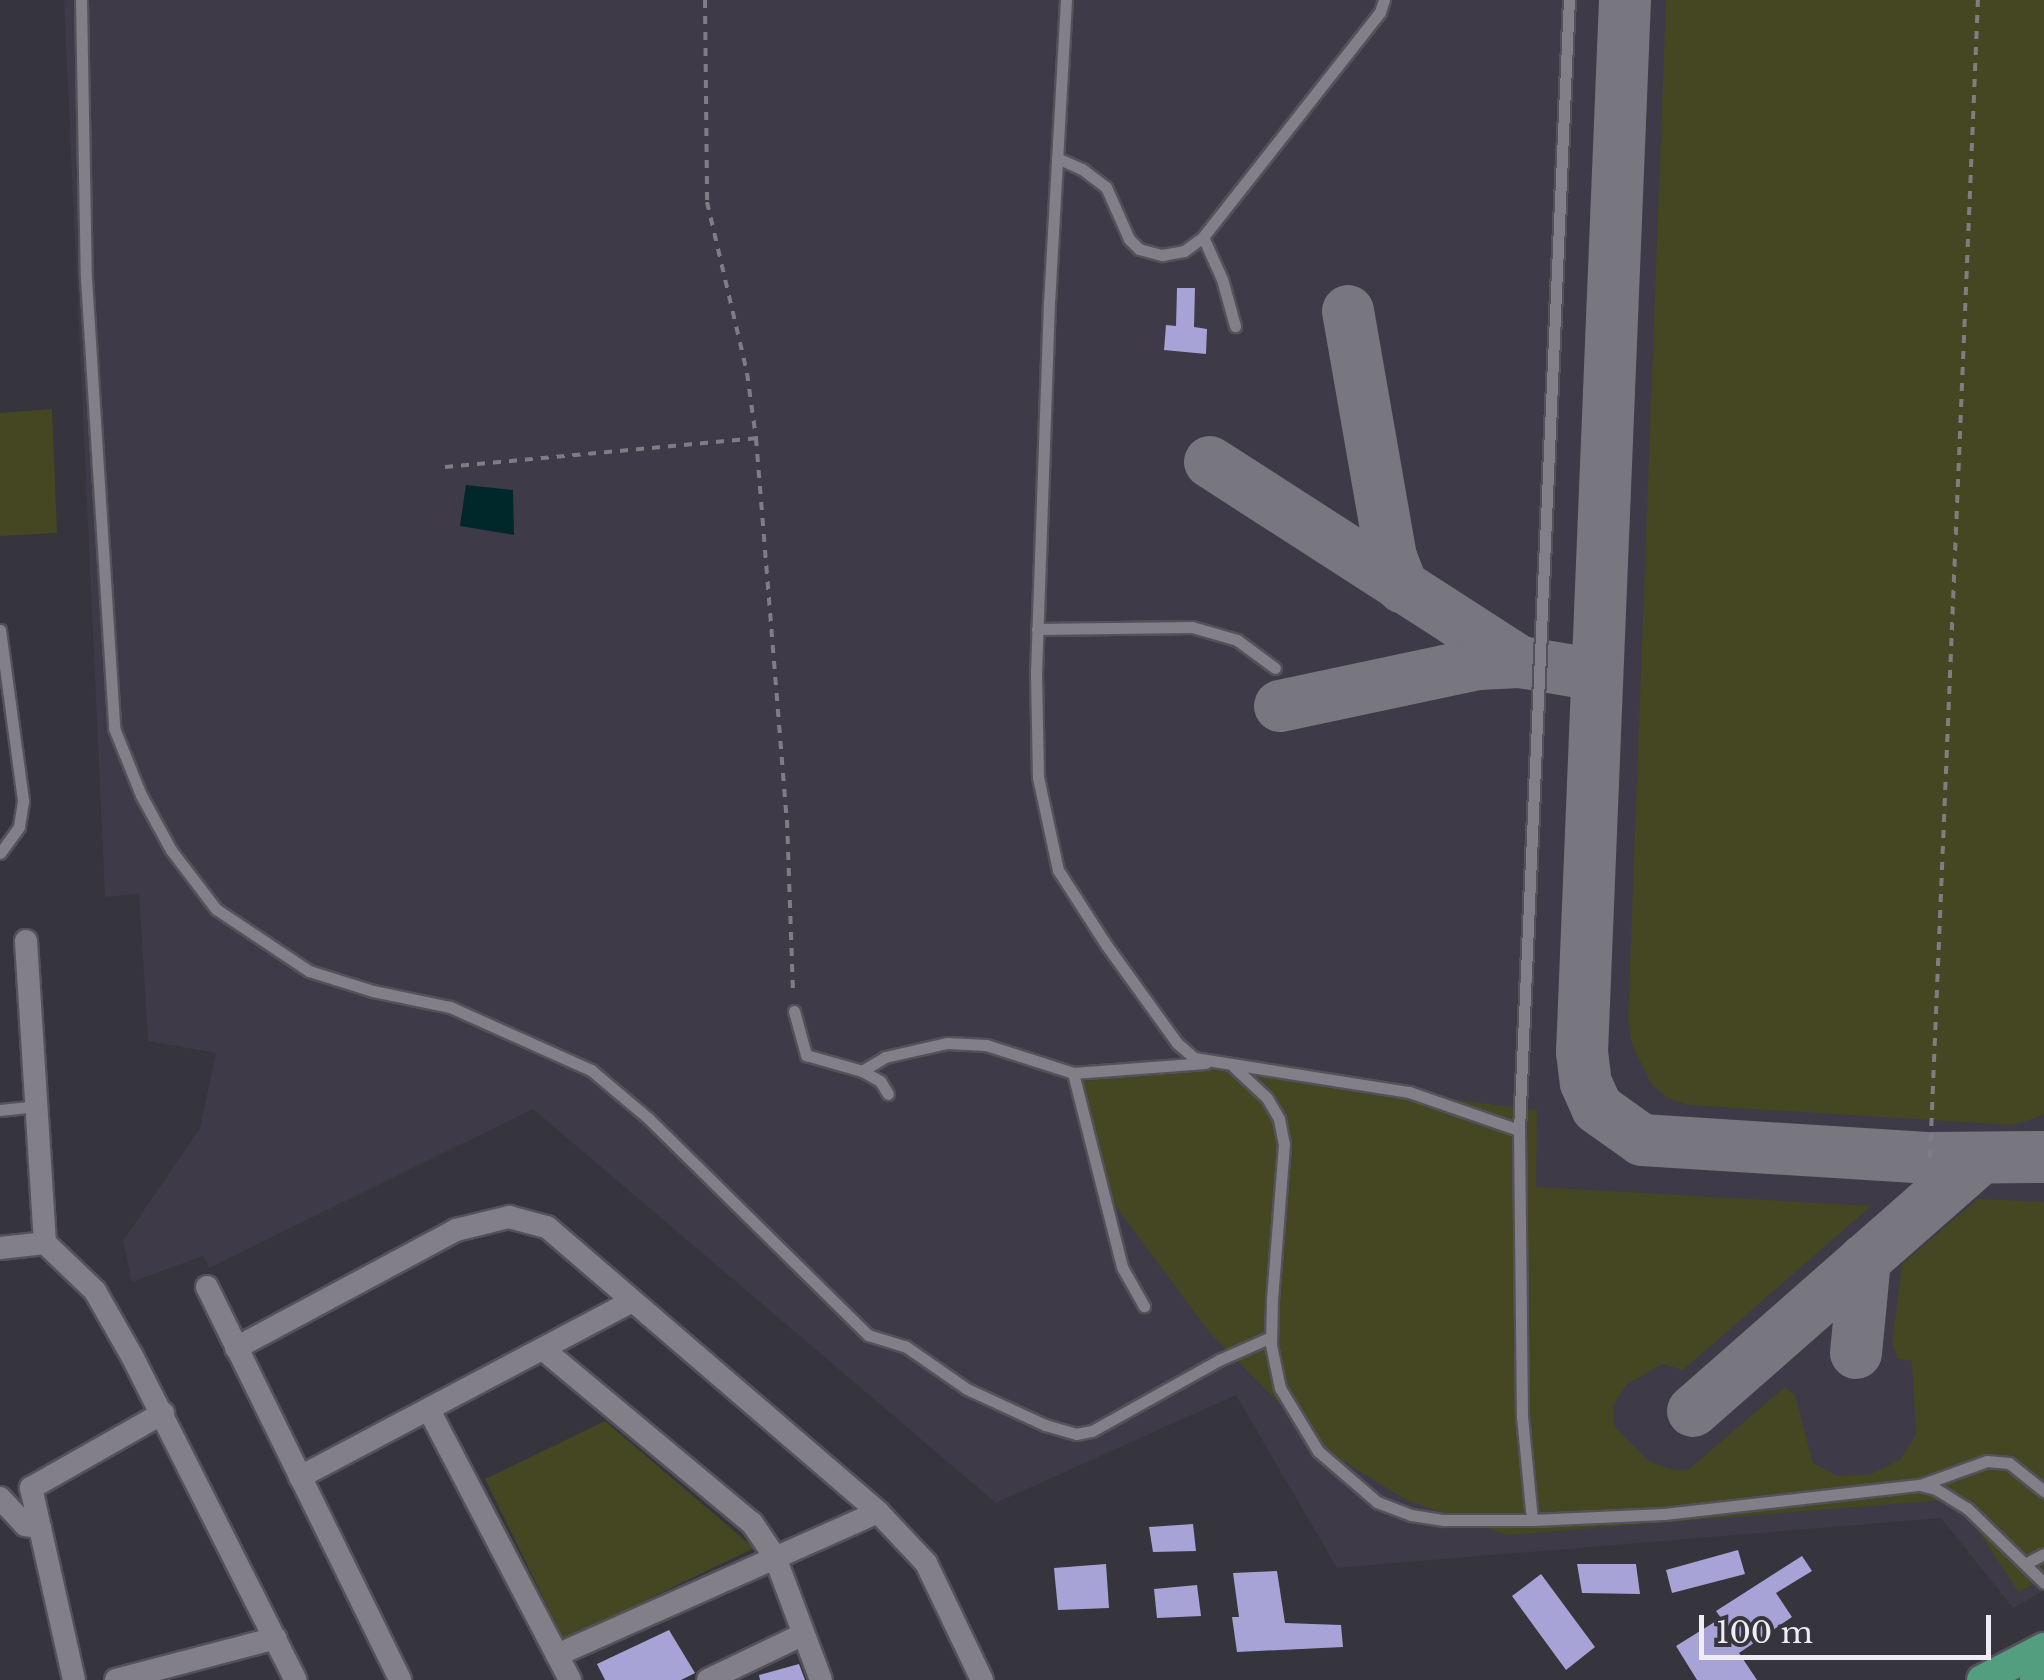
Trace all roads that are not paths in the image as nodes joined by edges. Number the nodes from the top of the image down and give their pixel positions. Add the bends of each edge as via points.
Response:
1 (80, 0) edge
2 (1066, 0) edge
3 (1384, 0) edge
4 (1569, 0) edge
5 (1056, 158) junction
6 (1203, 237) junction
7 (1234, 326) dead end
8 (1037, 628) junction
9 (0, 630) edge
10 (1275, 668) dead end
11 (0, 853) edge
12 (26, 941) dead end
13 (794, 1011) road end
14 (1210, 1063) junction
15 (1232, 1066) junction
16 (862, 1071) junction
17 (1073, 1074) junction
18 (888, 1094) dead end
19 (37, 1106) junction
20 (0, 1110) edge
21 (1519, 1130) junction
22 (45, 1243) junction
23 (0, 1248) edge
24 (207, 1287) dead end
25 (630, 1302) junction
26 (1144, 1306) dead end
27 (1272, 1337) junction
28 (236, 1348) junction
29 (544, 1350) junction
30 (430, 1412) junction
31 (162, 1414) junction
32 (300, 1477) junction
33 (1920, 1486) junction
34 (2044, 1491) edge
35 (0, 1498) edge
36 (878, 1512) junction
37 (1532, 1520) junction
38 (40, 1527) junction
39 (2044, 1554) edge
40 (776, 1557) junction
41 (2025, 1564) junction
42 (2044, 1583) edge
43 (804, 1634) junction
44 (276, 1638) junction
45 (2044, 1648) edge
46 (557, 1655) junction
47 (2044, 1675) edge
48 (718, 1678) edge
49 (74, 1680) edge
50 (116, 1680) edge
51 (296, 1680) edge
52 (400, 1680) edge
53 (570, 1680) edge
54 (822, 1680) edge
55 (982, 1680) edge
56 (1982, 1680) edge
57 (2034, 1680) edge

1 - 27 lane via 86,278 114,728 171,850 216,909 308,971 450,1007 591,1070 868,1334 905,1346 967,1389 1046,1425 1076,1434 1092,1431
2 - 5 lane
3 - 6 lane
4 - 21 lane
5 - 6 lane via 1106,188 1139,249 1184,251
5 - 8 lane
6 - 7 lane
8 - 10 lane via 1192,627 1237,640
8 - 14 lane via 1038,777 1058,870 1177,1043
9 - 11 lane via 23,801 19,827
12 - 19 street
13 - 16 lane via 806,1054
14 - 15 lane
14 - 17 lane
15 - 21 lane via 1409,1092
15 - 27 lane via 1267,1098 1284,1144
16 - 17 lane via 884,1057 946,1043 986,1045
16 - 18 lane
17 - 26 lane via 1122,1266
19 - 20 lane
19 - 22 street
21 - 37 lane via 1522,1417
22 - 23 street
22 - 31 street via 94,1291
24 - 28 street
25 - 28 street via 547,1227 509,1217 456,1230
25 - 29 street
25 - 36 street
27 - 37 lane via 1280,1388 1318,1452 1378,1502 1444,1520
28 - 32 street
29 - 30 street
29 - 40 street via 752,1523
30 - 32 street
30 - 46 street
31 - 38 street via 31,1488
31 - 44 street
32 - 52 street
33 - 34 lane via 1986,1461 2009,1463
33 - 37 lane via 1682,1512
33 - 41 lane via 1966,1508
35 - 38 street via 25,1525
36 - 40 street
36 - 55 street via 926,1563
38 - 49 street
39 - 41 lane
40 - 43 street
40 - 46 street
41 - 42 lane
43 - 48 street
43 - 54 street
44 - 50 street
44 - 51 street
45 - 56 main road
46 - 53 street
47 - 57 main road

